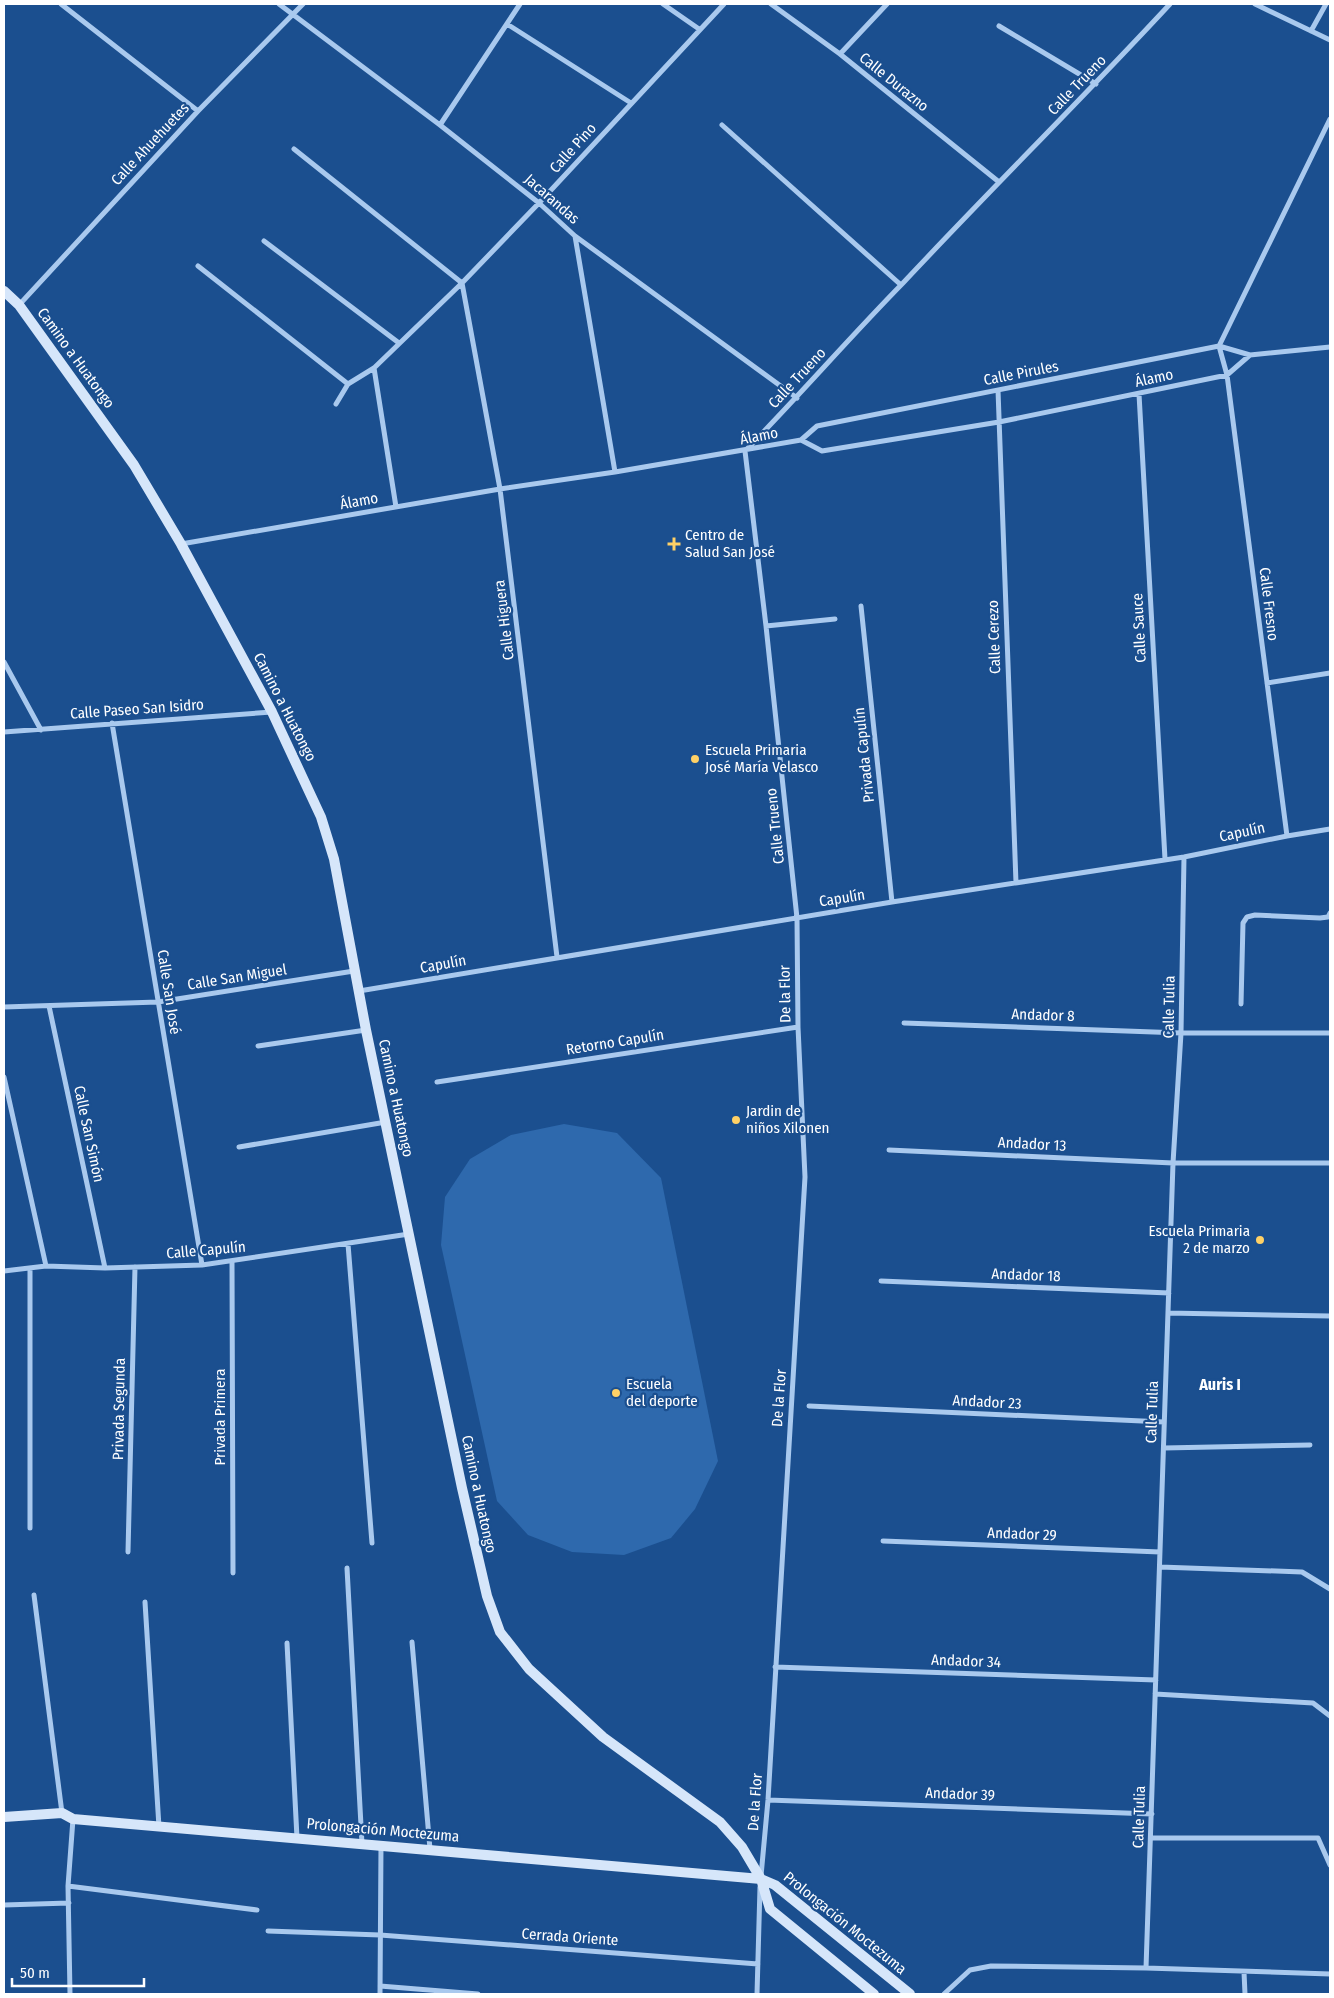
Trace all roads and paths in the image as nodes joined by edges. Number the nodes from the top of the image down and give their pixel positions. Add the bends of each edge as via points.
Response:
1 (61, 4) edge
2 (279, 4) edge
3 (303, 4) edge
4 (520, 4) edge
5 (664, 4) edge
6 (724, 4) edge
7 (771, 4) edge
8 (887, 4) edge
9 (1170, 4) edge
10 (1255, 4) edge
11 (1326, 4) edge
12 (1262, 5) edge
13 (293, 15) junction
14 (507, 24) junction
15 (999, 26) dead end
16 (700, 29) junction
17 (1311, 31) junction
18 (1330, 40) edge
19 (840, 54) junction
20 (1096, 84) junction
21 (631, 103) junction
22 (198, 111) junction
23 (1330, 119) edge
24 (440, 125) junction
25 (722, 125) dead end
26 (294, 149) dead end
27 (999, 182) junction
28 (539, 203) junction
29 (575, 236) junction
30 (264, 240) dead end
31 (198, 266) dead end
32 (462, 283) junction
33 (901, 284) junction
34 (4, 292) edge
35 (18, 305) junction
36 (399, 343) junction
37 (1219, 346) junction
38 (1330, 347) edge
39 (1250, 355) junction
40 (374, 368) junction
41 (1227, 375) junction
42 (348, 384) junction
43 (998, 390) junction
44 (1139, 394) junction
45 (797, 398) junction
46 (336, 404) dead end
47 (999, 422) junction
48 (800, 440) junction
49 (744, 451) junction
50 (615, 472) junction
51 (500, 489) junction
52 (396, 507) junction
53 (181, 544) junction
54 (861, 606) dead end
55 (835, 619) dead end
56 (766, 626) junction
57 (4, 662) edge
58 (1330, 673) edge
59 (1267, 683) junction
60 (272, 712) junction
61 (112, 723) junction
62 (41, 730) junction
63 (4, 732) edge
64 (1330, 829) edge
65 (1287, 836) junction
66 (1184, 857) junction
67 (1165, 859) junction
68 (1016, 883) junction
69 (892, 902) junction
70 (1330, 913) edge
71 (797, 918) junction
72 (557, 957) junction
73 (354, 971) junction
74 (358, 991) junction
75 (158, 1002) junction
76 (1241, 1004) dead end
77 (49, 1006) junction
78 (4, 1007) edge
79 (904, 1023) dead end
80 (798, 1027) junction
81 (366, 1030) junction
82 (1181, 1033) junction
83 (1330, 1033) edge
84 (258, 1046) dead end
85 (4, 1077) edge
86 (437, 1082) dead end
87 (387, 1122) junction
88 (239, 1147) dead end
89 (890, 1150) dead end
90 (1173, 1163) junction
91 (1330, 1163) edge
92 (410, 1234) junction
93 (348, 1244) junction
94 (232, 1262) junction
95 (202, 1265) junction
96 (46, 1266) junction
97 (134, 1267) junction
98 (105, 1268) junction
99 (30, 1269) junction
100 (4, 1271) edge
101 (881, 1281) dead end
102 (1169, 1293) junction
103 (1168, 1313) junction
104 (1330, 1316) edge
105 (809, 1406) dead end
106 (1164, 1422) junction
107 (1310, 1445) dead end
108 (1164, 1448) junction
109 (30, 1528) dead end
110 (883, 1541) dead end
111 (372, 1543) dead end
112 (128, 1552) dead end
113 (1160, 1552) junction
114 (1160, 1567) junction
115 (347, 1568) dead end
116 (233, 1573) dead end
117 (1330, 1589) edge
118 (34, 1595) dead end
119 (146, 1602) dead end
120 (412, 1642) dead end
121 (287, 1643) dead end
122 (775, 1667) junction
123 (1156, 1680) junction
124 (1156, 1694) junction
125 (1330, 1716) edge
126 (768, 1800) junction
127 (62, 1813) junction
128 (1152, 1814) junction
129 (4, 1817) edge
130 (73, 1819) junction
131 (160, 1828) junction
132 (1151, 1838) junction
133 (297, 1839) junction
134 (362, 1844) junction
135 (381, 1845) junction
136 (430, 1849) junction
137 (1330, 1865) edge
138 (761, 1879) junction
139 (68, 1886) junction
140 (69, 1904) junction
141 (4, 1905) edge
142 (257, 1910) dead end
143 (268, 1931) dead end
144 (380, 1935) junction
145 (758, 1964) junction
146 (1146, 1968) junction
147 (1244, 1972) junction
148 (1330, 1974) edge
149 (380, 1986) junction
150 (70, 1994) edge
151 (380, 1994) edge
152 (478, 1994) edge
153 (757, 1994) edge
154 (874, 1994) edge
155 (910, 1994) edge
156 (944, 1994) edge
157 (1245, 1994) edge

1 - 22 street
2 - 13 street, Jacarandas
3 - 13 street, Calle Ahuehuetes
4 - 14 street
5 - 16 street
6 - 16 street, Calle Pino
7 - 19 street, Calle Durazno
8 - 19 street
9 - 20 street, Calle Trueno
10 - 12 street
11 - 17 street
12 - 17 street
13 - 22 street, Calle Ahuehuetes
13 - 24 street, Jacarandas
14 - 21 street
14 - 24 street
15 - 20 street
16 - 21 street, Calle Pino
17 - 18 street
19 - 27 street, Calle Durazno
20 - 27 street, Calle Trueno
21 - 28 street, Calle Pino
22 - 35 street, Calle Ahuehuetes
23 - 37 street
24 - 28 street, Jacarandas
25 - 33 street
26 - 32 street
27 - 33 street, Calle Trueno
28 - 29 street, Jacarandas
28 - 32 street, Calle Pino
29 - 45 street, Jacarandas
29 - 50 street
30 - 36 street
31 - 42 street
32 - 36 street, Calle Pino
32 - 51 street, Calle Higuera
33 - 45 street, Calle Trueno
34 - 35 main road, Camino a Huatongo
35 - 53 main road, Camino a Huatongo via 134,465
36 - 40 street, Calle Pino
37 - 39 street, Calle Pirules
37 - 41 street, Calle Fresno
37 - 43 street, Calle Pirules
38 - 39 street
39 - 41 street, Álamo
40 - 42 street, Calle Pino
40 - 52 street
41 - 44 street, Álamo
41 - 59 street, Calle Fresno
42 - 46 street, Calle Pino
43 - 47 street, Calle Cerezo
43 - 48 street, Calle Pirules via 817,426
44 - 47 street, Álamo
44 - 67 street, Calle Sauce
45 - 49 street, Calle Trueno
47 - 48 street, Álamo via 822,451
47 - 68 street, Calle Cerezo
48 - 49 street, Álamo
49 - 50 street, Álamo
49 - 56 street, Calle Trueno
50 - 51 street, Álamo
51 - 52 street, Álamo
51 - 72 street, Calle Higuera
52 - 53 street, Álamo
53 - 60 main road, Camino a Huatongo
54 - 69 street, Privada Capulín
55 - 56 street
56 - 71 street, Calle Trueno
57 - 62 street
58 - 59 street
59 - 65 street, Calle Fresno
60 - 61 street, Calle Paseo San Isidro
60 - 73 main road, Camino a Huatongo via 321,817 332,850
61 - 62 street, Calle Paseo San Isidro
61 - 75 street, Calle San José
62 - 63 street, Calle Paseo San Isidro
64 - 65 street, Capulín
65 - 66 street, Capulín
66 - 67 street, Capulín
66 - 82 street, Calle Tulia
67 - 68 street, Capulín
68 - 69 street, Capulín
69 - 71 street, Capulín
70 - 76 street via 1328,917 1320,918 1255,914 1247,917 1244,923
71 - 72 street, Capulín
71 - 80 street, De la Flor
72 - 74 street, Capulín
73 - 74 main road, Camino a Huatongo
73 - 75 street, Calle San Miguel
74 - 81 main road, Camino a Huatongo
75 - 77 street, Calle San Miguel
75 - 95 street, Calle San José
77 - 78 street, Calle San Miguel
77 - 98 street, Calle San Simón
79 - 82 street, Andador 8
80 - 86 street, Retorno Capulín
80 - 122 street, De la Flor via 805,1178
81 - 84 street
81 - 87 main road, Camino a Huatongo
82 - 83 street, Andador 8
82 - 90 street, Calle Tulia
85 - 96 street
87 - 88 street
87 - 92 main road, Camino a Huatongo
89 - 90 street, Andador 13
90 - 91 street, Andador 13
90 - 102 street, Calle Tulia
92 - 93 street, Calle Capulín
92 - 138 main road, Camino a Huatongo via 462,1488 487,1596 500,1632 529,1669 603,1737 720,1822 742,1847
93 - 94 street, Calle Capulín
93 - 111 street
94 - 95 street, Calle Capulín
94 - 116 street, Privada Primera
95 - 97 street, Calle Capulín
96 - 98 street, Calle Capulín
96 - 99 street, Calle Capulín
97 - 98 street, Calle Capulín
97 - 112 street, Privada Segunda
99 - 100 street, Calle Capulín
99 - 109 street
101 - 102 street, Andador 18
102 - 103 street, Calle Tulia
103 - 104 street
103 - 106 street, Calle Tulia
105 - 106 street, Andador 23
106 - 108 street, Calle Tulia
107 - 108 street
108 - 113 street, Calle Tulia
110 - 113 street, Andador 29
113 - 114 street, Calle Tulia
114 - 117 street via 1302,1572
114 - 123 street, Calle Tulia
115 - 134 street
118 - 127 street
119 - 131 street
120 - 136 street
121 - 133 street
122 - 123 street, Andador 34
122 - 126 street, De la Flor
123 - 124 street, Calle Tulia
124 - 125 street via 1313,1703
124 - 128 street, Calle Tulia
126 - 128 street, Andador 39
126 - 138 street, De la Flor
127 - 129 main road
127 - 130 main road, Prolongación Moctezuma
128 - 132 street, Calle Tulia
130 - 131 main road, Prolongación Moctezuma
130 - 139 street
131 - 133 main road, Prolongación Moctezuma
132 - 137 street via 1318,1838
132 - 146 street, Calle Tulia
133 - 134 main road, Prolongación Moctezuma
134 - 135 main road, Prolongación Moctezuma
135 - 136 main road, Prolongación Moctezuma
135 - 144 street
136 - 138 main road, Prolongación Moctezuma
138 - 145 street, De la Flor
138 - 154 main road, Prolongación Moctezuma via 770,1909
138 - 155 main road, Prolongación Moctezuma via 775,1885
139 - 140 street
139 - 142 street
140 - 141 street
140 - 150 street
143 - 144 street, Cerrada Oriente
144 - 145 street, Cerrada Oriente
144 - 149 street
145 - 153 street, De la Flor
146 - 147 street
146 - 156 street via 991,1966 970,1970
147 - 148 street
147 - 157 street
149 - 151 street
149 - 152 street

